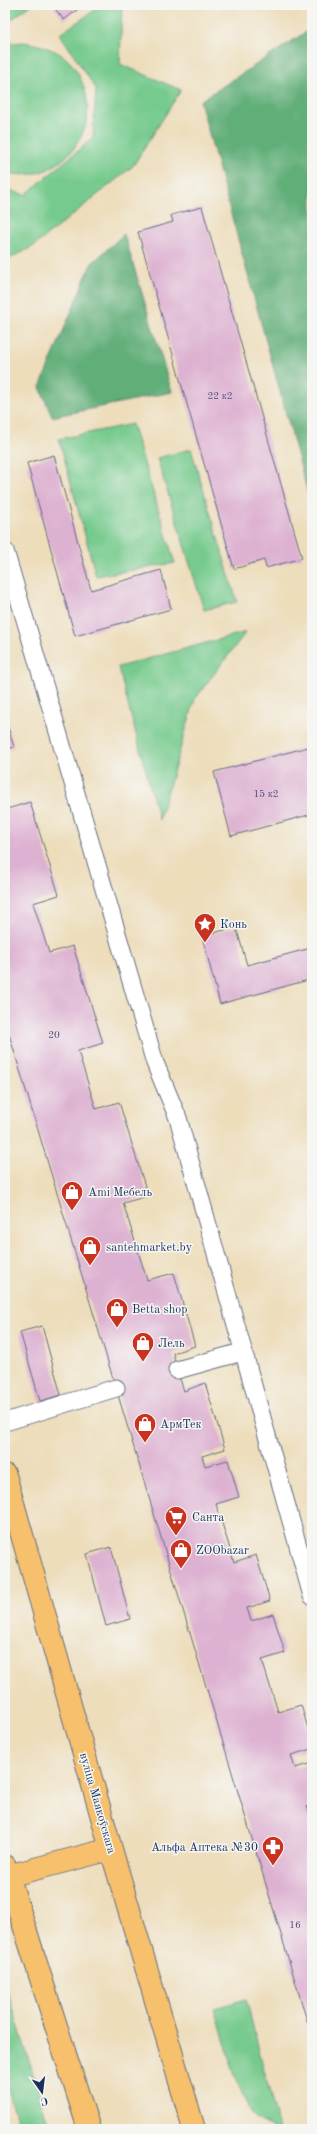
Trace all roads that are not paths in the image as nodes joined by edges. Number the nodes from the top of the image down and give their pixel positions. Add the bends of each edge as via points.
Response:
1 (5, 551) edge
2 (242, 1352) junction
3 (177, 1370) dead end
4 (116, 1388) dead end
5 (5, 1422) edge
6 (5, 1475) edge
7 (312, 1596) edge
8 (111, 1849) junction
9 (6, 1871) edge
10 (89, 2129) edge
11 (194, 2129) edge

1 - 2 lane via 155,1063 178,1118
2 - 3 lane
2 - 7 lane
4 - 5 lane
6 - 8 main road, вуліца Маякоўскага
8 - 9 main road
8 - 11 main road, вуліца Маякоўскага
9 - 10 main road

